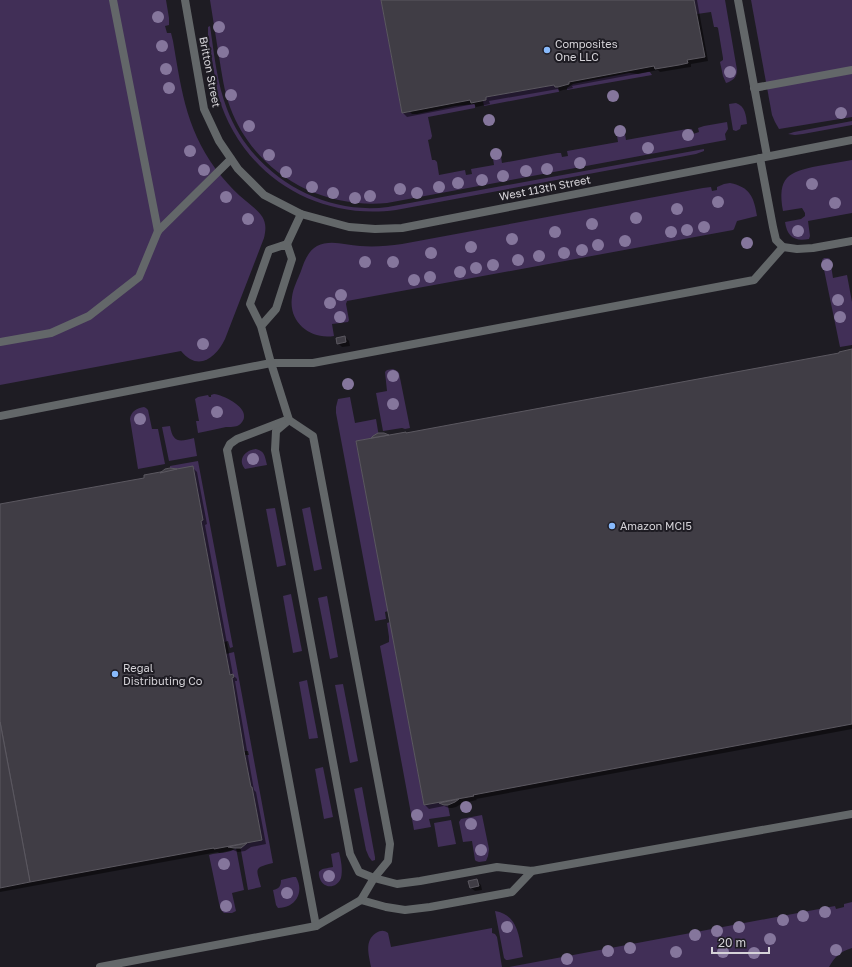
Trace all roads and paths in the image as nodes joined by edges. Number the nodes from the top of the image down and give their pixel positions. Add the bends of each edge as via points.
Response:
1 (113, 0) edge
2 (185, 0) edge
3 (738, 0) edge
4 (852, 70) edge
5 (754, 88) junction
6 (852, 140) edge
7 (763, 157) junction
8 (231, 159) junction
9 (251, 182) joint
10 (301, 214) junction
11 (158, 231) junction
12 (852, 241) edge
13 (287, 244) junction
14 (783, 247) junction
15 (261, 326) junction
16 (0, 342) edge
17 (271, 363) junction
18 (0, 416) edge
19 (289, 420) junction
20 (852, 814) edge
21 (532, 871) junction
22 (374, 878) junction
23 (361, 900) junction
24 (316, 926) junction
25 (100, 967) edge

1 - 11 street
2 - 8 street, Britton Street via 204,109 218,141
3 - 5 street
4 - 5 street
5 - 7 street
6 - 7 street, West 113th Street
7 - 10 street, West 113th Street via 402,228 349,228
7 - 14 street via 774,233 776,240
8 - 9 street, Britton Street
8 - 11 street
9 - 10 street, West 113th Street via 264,196
10 - 13 street
11 - 16 street via 139,277 89,316 52,333
12 - 14 street via 814,248
13 - 15 street via 292,259 276,309
13 - 15 street via 269,250 250,304
14 - 17 street via 754,280 312,363
15 - 17 street
17 - 18 street
17 - 19 street
19 - 22 street via 313,436 390,844 388,861
19 - 22 street via 276,431 275,450 348,846 359,872
19 - 24 street via 237,439 227,450
20 - 21 street
21 - 22 street via 497,867 397,884
21 - 23 street via 512,892 430,907 405,910
22 - 23 street
23 - 24 street
24 - 25 street

